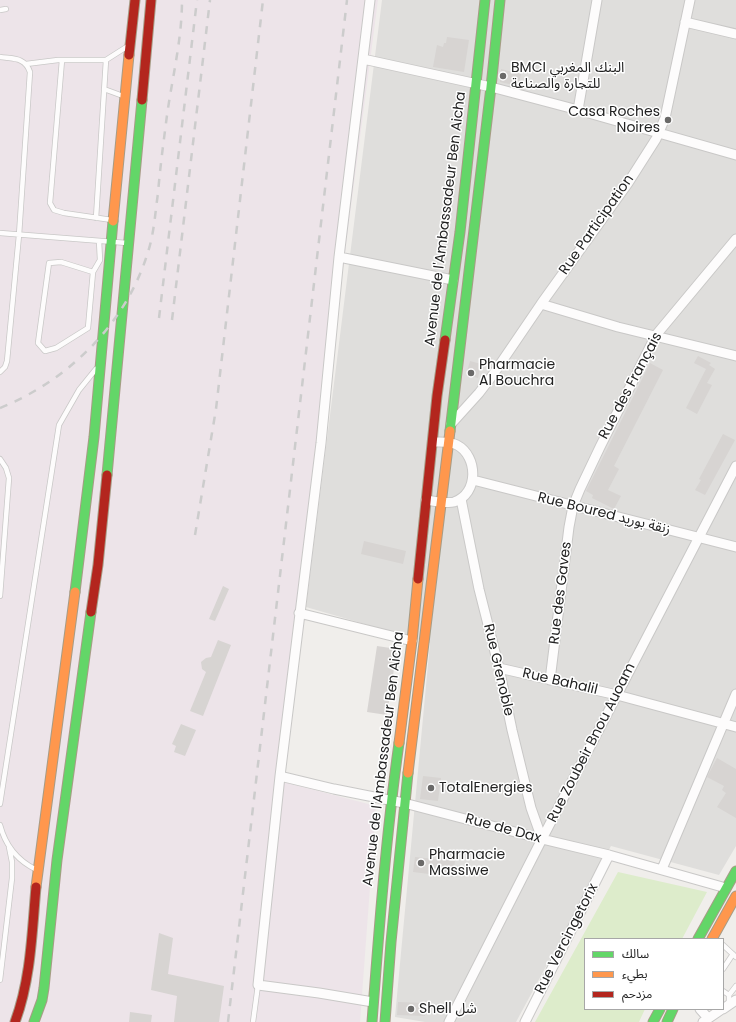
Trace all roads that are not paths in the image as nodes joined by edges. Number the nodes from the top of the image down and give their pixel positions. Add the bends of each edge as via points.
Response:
1 (135, 0) edge
2 (151, 0) edge
3 (370, 0) edge
4 (485, 0) edge
5 (500, 0) edge
6 (597, 0) edge
7 (690, 0) edge
8 (6, 9) dead end
9 (0, 10) edge
10 (685, 22) junction
11 (736, 34) edge
12 (131, 44) junction
13 (147, 45) junction
14 (0, 58) edge
15 (363, 59) junction
16 (62, 60) junction
17 (106, 60) junction
18 (26, 64) junction
19 (477, 85) junction
20 (491, 87) junction
21 (104, 89) junction
22 (125, 96) junction
23 (142, 98) junction
24 (578, 110) junction
25 (660, 132) junction
26 (736, 155) edge
27 (96, 218) junction
28 (113, 220) junction
29 (0, 233) edge
30 (19, 235) junction
31 (736, 239) edge
32 (99, 241) junction
33 (111, 242) junction
34 (129, 243) junction
35 (339, 257) junction
36 (93, 272) junction
37 (453, 280) junction
38 (541, 304) junction
39 (122, 326) junction
40 (105, 327) junction
41 (656, 335) junction
42 (736, 356) edge
43 (101, 363) junction
44 (0, 372) edge
45 (451, 424) junction
46 (432, 442) junction
47 (449, 442) junction
48 (0, 459) edge
49 (736, 466) edge
50 (472, 480) junction
51 (461, 499) junction
52 (426, 500) junction
53 (442, 502) junction
54 (573, 506) junction
55 (699, 538) junction
56 (736, 547) edge
57 (0, 596) edge
58 (299, 613) junction
59 (412, 641) junction
60 (499, 668) junction
61 (550, 680) junction
62 (736, 694) edge
63 (617, 695) junction
64 (723, 724) junction
65 (736, 727) edge
66 (280, 776) junction
67 (391, 801) junction
68 (404, 803) junction
69 (0, 804) edge
70 (0, 825) edge
71 (542, 839) junction
72 (9, 847) junction
73 (609, 855) junction
74 (662, 869) junction
75 (37, 870) junction
76 (736, 871) edge
77 (726, 888) junction
78 (736, 896) edge
79 (699, 938) edge
80 (714, 938) edge
81 (724, 946) edge
82 (735, 956) edge
83 (724, 968) edge
84 (0, 980) edge
85 (258, 985) junction
86 (736, 986) edge
87 (724, 993) edge
88 (373, 1002) junction
89 (728, 1004) edge
90 (659, 1010) edge
91 (673, 1010) edge
92 (700, 1010) edge
93 (719, 1010) edge
94 (705, 1020) edge
95 (15, 1022) edge
96 (34, 1022) edge
97 (253, 1022) edge
98 (372, 1022) edge
99 (385, 1022) edge
100 (449, 1022) edge
101 (525, 1022) edge
102 (653, 1022) edge
103 (667, 1022) edge

1 - 12 main road
2 - 13 main road
3 - 15 street
4 - 19 main road, Avenue de l'Ambassadeur Ben Aicha
5 - 20 main road, Avenue de l'Ambassadeur Ben Aicha
6 - 24 street
7 - 10 street, Rue Participation
8 - 9 lane
10 - 11 street
10 - 25 street, Rue Participation
12 - 13 main road
12 - 17 lane
12 - 22 main road
13 - 23 main road
14 - 18 lane via 20,59
15 - 19 street
15 - 35 street
16 - 17 lane
16 - 18 lane
16 - 27 lane via 50,203 54,210
17 - 21 lane
18 - 30 lane via 30,72
19 - 20 street
19 - 37 main road, Avenue de l'Ambassadeur Ben Aicha
20 - 24 street
20 - 45 main road, Avenue de l'Ambassadeur Ben Aicha
21 - 22 lane
21 - 27 lane
22 - 23 main road
22 - 28 main road
23 - 34 main road
24 - 25 street
25 - 26 street
25 - 38 street, Rue Participation via 628,182
27 - 28 lane
28 - 33 main road
29 - 30 lane
30 - 32 lane
30 - 44 lane via 6,364
31 - 41 street, Rue des Français
32 - 33 lane
32 - 36 lane via 100,260
33 - 34 lane
33 - 40 main road
34 - 39 main road
35 - 37 street
35 - 58 street
36 - 36 lane via 88,328 56,348 45,351 38,343 49,263 61,262
37 - 46 main road, Avenue de l'Ambassadeur Ben Aicha
38 - 41 street
38 - 45 street, Rue Participation via 479,393
39 - 40 main road
39 - 96 main road via 98,565 57,860 44,988
40 - 43 main road
41 - 42 street
41 - 54 street, Rue des Français
43 - 69 lane via 79,390 59,425
43 - 75 main road via 78,566
45 - 47 main road, Avenue de l'Ambassadeur Ben Aicha
46 - 47 street
46 - 52 main road, Avenue de l'Ambassadeur Ben Aicha
47 - 50 street via 462,448 470,458
47 - 53 main road, Avenue de l'Ambassadeur Ben Aicha
48 - 57 lane via 9,478
49 - 55 street, Rue Zoubeir Bnou Auoam
50 - 51 street via 470,488
50 - 54 street, Rue Boured زنقة بوريد
51 - 53 street
51 - 60 street, Rue Grenoble via 479,589
52 - 53 street
52 - 59 main road, Avenue de l'Ambassadeur Ben Aicha
53 - 68 main road, Avenue de l'Ambassadeur Ben Aicha
54 - 55 street, Rue Boured زنقة بوريد
54 - 61 street, Rue des Gaves
55 - 56 street, Rue Boured زنقة بوريد
55 - 63 street, Rue Zoubeir Bnou Auoam
58 - 59 street
58 - 66 street
59 - 67 main road, Avenue de l'Ambassadeur Ben Aicha
60 - 61 street, Rue Bahalil
60 - 71 street, Rue Grenoble via 512,730
61 - 63 street, Rue Bahalil
62 - 64 street
63 - 64 street, Rue Bahalil
63 - 71 street, Rue Zoubeir Bnou Auoam
64 - 65 street, Rue Bahalil
64 - 74 street
66 - 67 street, Rue de Dax
66 - 85 street
67 - 68 street, Rue de Dax
67 - 88 main road, Avenue de l'Ambassadeur Ben Aicha
68 - 71 street, Rue de Dax
68 - 99 main road, Avenue de l'Ambassadeur Ben Aicha
70 - 72 lane
71 - 73 street, Rue de Dax
71 - 100 street, Rue Zoubeir Bnou Auoam
72 - 75 lane via 25,863
72 - 84 lane via 12,878
73 - 74 street, Rue de Dax
73 - 101 street, Rue Vercingetorix
74 - 77 street, Rue de Dax
75 - 95 main road via 27,981
76 - 77 main road
77 - 79 main road
78 - 80 main road
81 - 82 lane
82 - 83 lane
85 - 88 street
85 - 97 lane
86 - 89 lane
87 - 89 lane
88 - 98 main road, Avenue de l'Ambassadeur Ben Aicha
90 - 102 main road
91 - 103 main road
92 - 94 street
93 - 94 street

